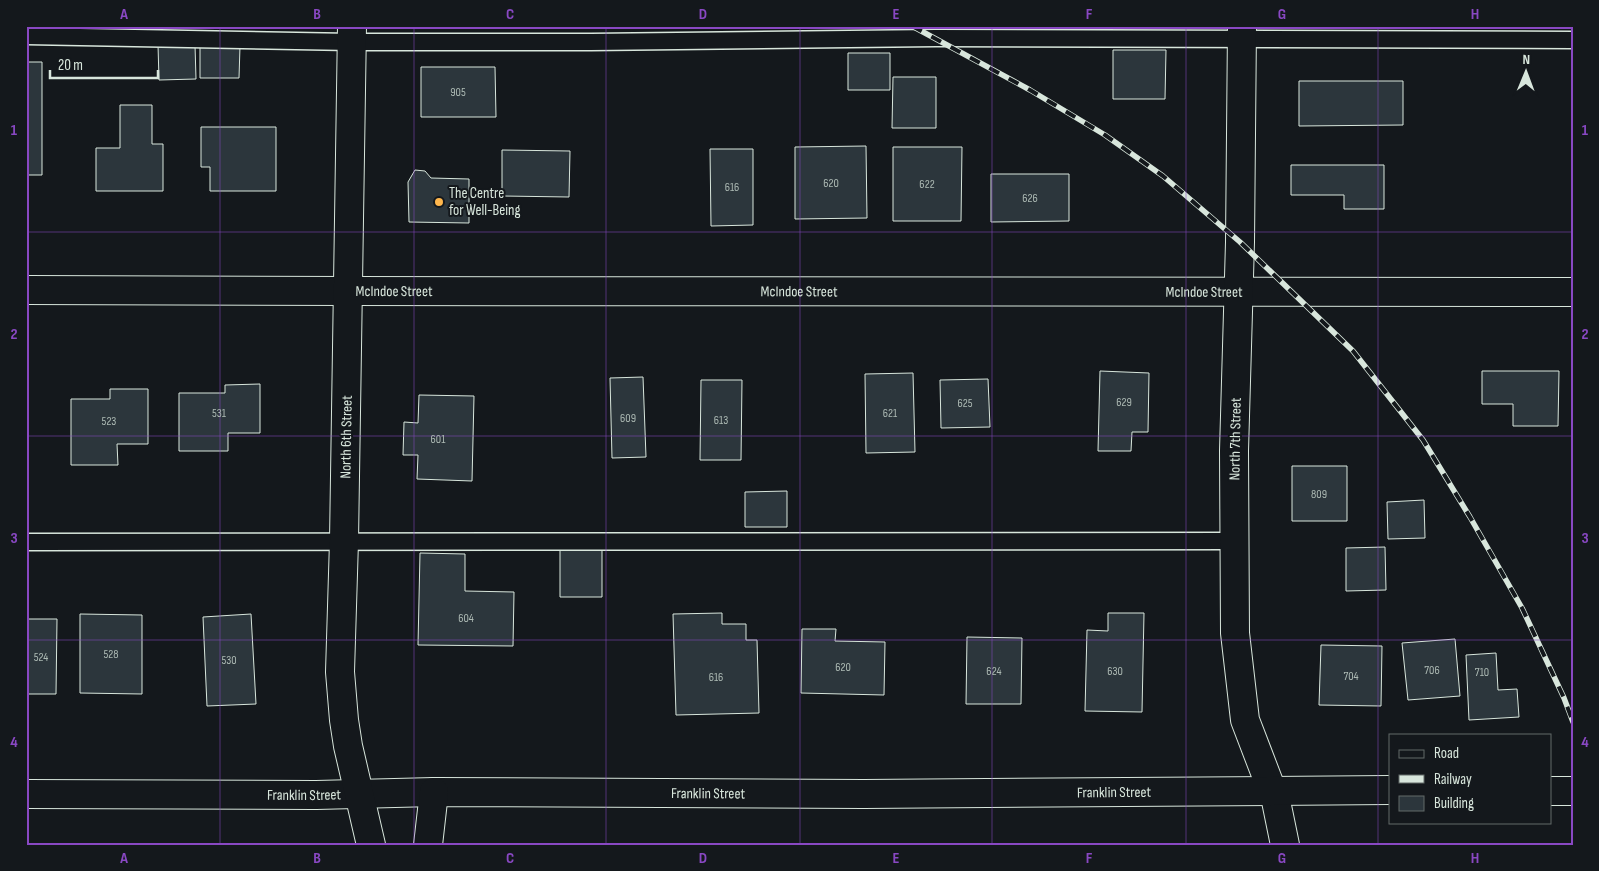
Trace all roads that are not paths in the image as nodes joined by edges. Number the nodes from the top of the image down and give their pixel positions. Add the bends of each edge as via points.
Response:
1 (1242, 33) edge
2 (352, 34) edge
3 (26, 36) edge
4 (1573, 40) edge
5 (26, 290) edge
6 (348, 291) junction
7 (1238, 292) junction
8 (1573, 292) edge
9 (344, 541) junction
10 (1234, 541) junction
11 (26, 542) edge
12 (1272, 790) junction
13 (1389, 790) edge
14 (1552, 791) edge
15 (1573, 791) edge
16 (434, 792) junction
17 (26, 794) edge
18 (360, 794) junction
19 (370, 845) edge
20 (428, 845) edge
21 (1285, 845) edge

1 - 2 lane via 591,42
1 - 4 lane
1 - 7 street, North 7th Street
2 - 3 lane
2 - 6 street, North 6th Street
5 - 6 street, McIndoe Street
6 - 7 street, McIndoe Street
6 - 9 street, North 6th Street
7 - 8 street, McIndoe Street
7 - 10 street, North 7th Street
9 - 10 lane
9 - 11 lane
9 - 18 street, North 6th Street via 341,688 348,746
10 - 12 street, North 7th Street via 1235,633 1245,720
12 - 13 street, Franklin Street
12 - 16 street, Franklin Street via 864,794
12 - 21 street, North 7th Street
14 - 15 street
16 - 18 street, Franklin Street
16 - 20 street
17 - 18 street, Franklin Street
18 - 19 street, North 6th Street

